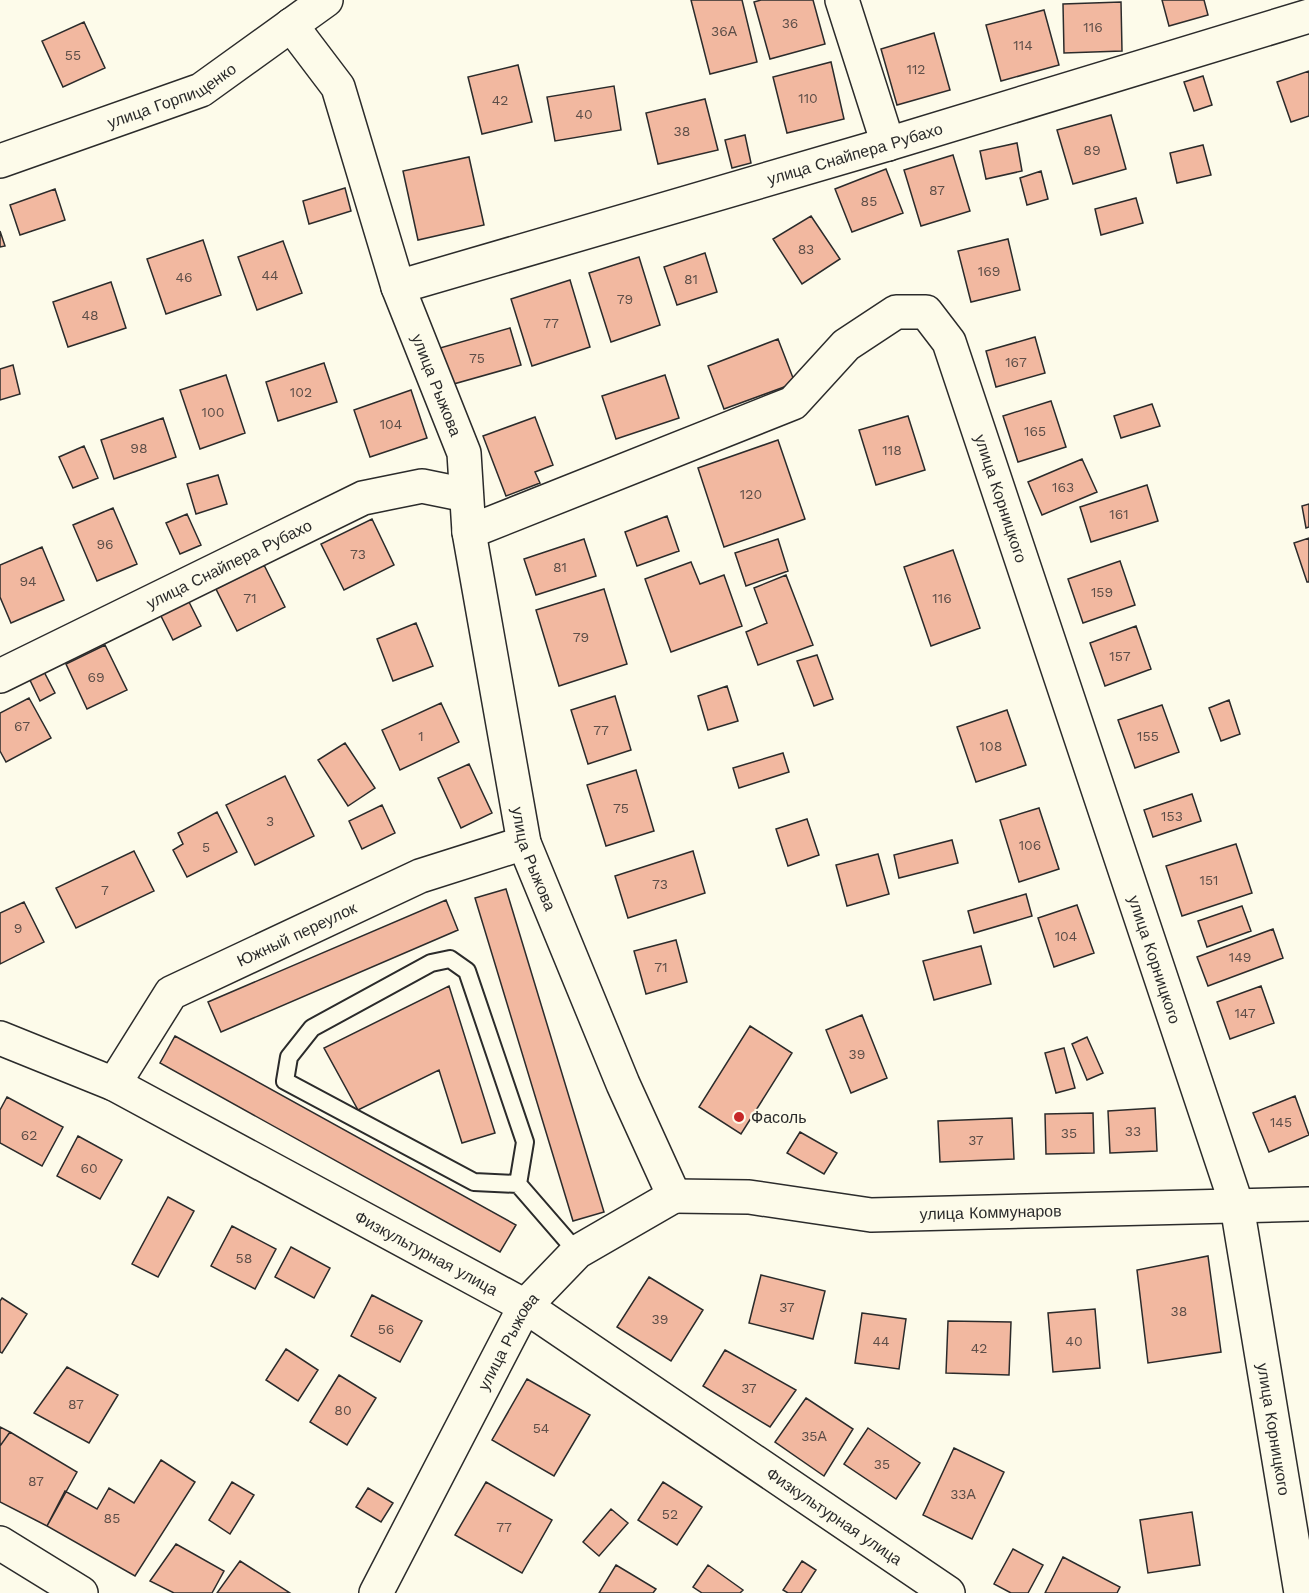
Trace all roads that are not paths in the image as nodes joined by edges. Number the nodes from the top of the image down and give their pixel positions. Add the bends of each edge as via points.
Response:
1 (326, 0) edge
2 (842, 0) edge
3 (1309, 16) edge
4 (291, 25) junction
5 (888, 144) junction
6 (0, 161) edge
7 (398, 286) junction
8 (466, 495) junction
9 (469, 532) junction
10 (3, 666) edge
11 (524, 843) junction
12 (0, 1038) edge
13 (114, 1084) junction
14 (518, 1184) junction
15 (674, 1196) junction
16 (1309, 1204) edge
17 (1237, 1206) junction
18 (577, 1252) junction
19 (525, 1306) junction
20 (0, 1543) edge
21 (81, 1593) edge
22 (376, 1593) edge
23 (948, 1593) edge
24 (1301, 1593) edge

1 - 4 street, улица Горпищенко
2 - 5 street
3 - 5 street, улица Снайпера Рубахо
4 - 6 street, улица Горпищенко via 201,90
4 - 7 street, улица Рыжова via 338,87
5 - 7 street, улица Снайпера Рубахо
7 - 8 street, улица Рыжова via 464,453
8 - 9 street, улица Рыжова
8 - 10 street, улица Снайпера Рубахо via 422,486 363,498
9 - 11 street, улица Рыжова
9 - 17 street, улица Корницкого via 793,403 846,345 896,312 926,312 949,342
11 - 13 street, Южный переулок via 420,876 171,993
11 - 15 street, улица Рыжова via 623,1084
12 - 13 street, Физкультурная улица
13 - 19 street, Физкультурная улица
14 - 14 lane via 474,1182 285,1081 289,1058 312,1028 432,963 450,959 467,971 525,1142
14 - 18 lane
15 - 17 street, улица Коммунаров via 749,1197 871,1215
15 - 18 street, улица Рыжова
16 - 17 street, улица Коммунаров
17 - 24 street, улица Корницкого
18 - 19 street, улица Рыжова
19 - 22 street, улица Рыжова
19 - 23 street, Физкультурная улица
20 - 21 street

